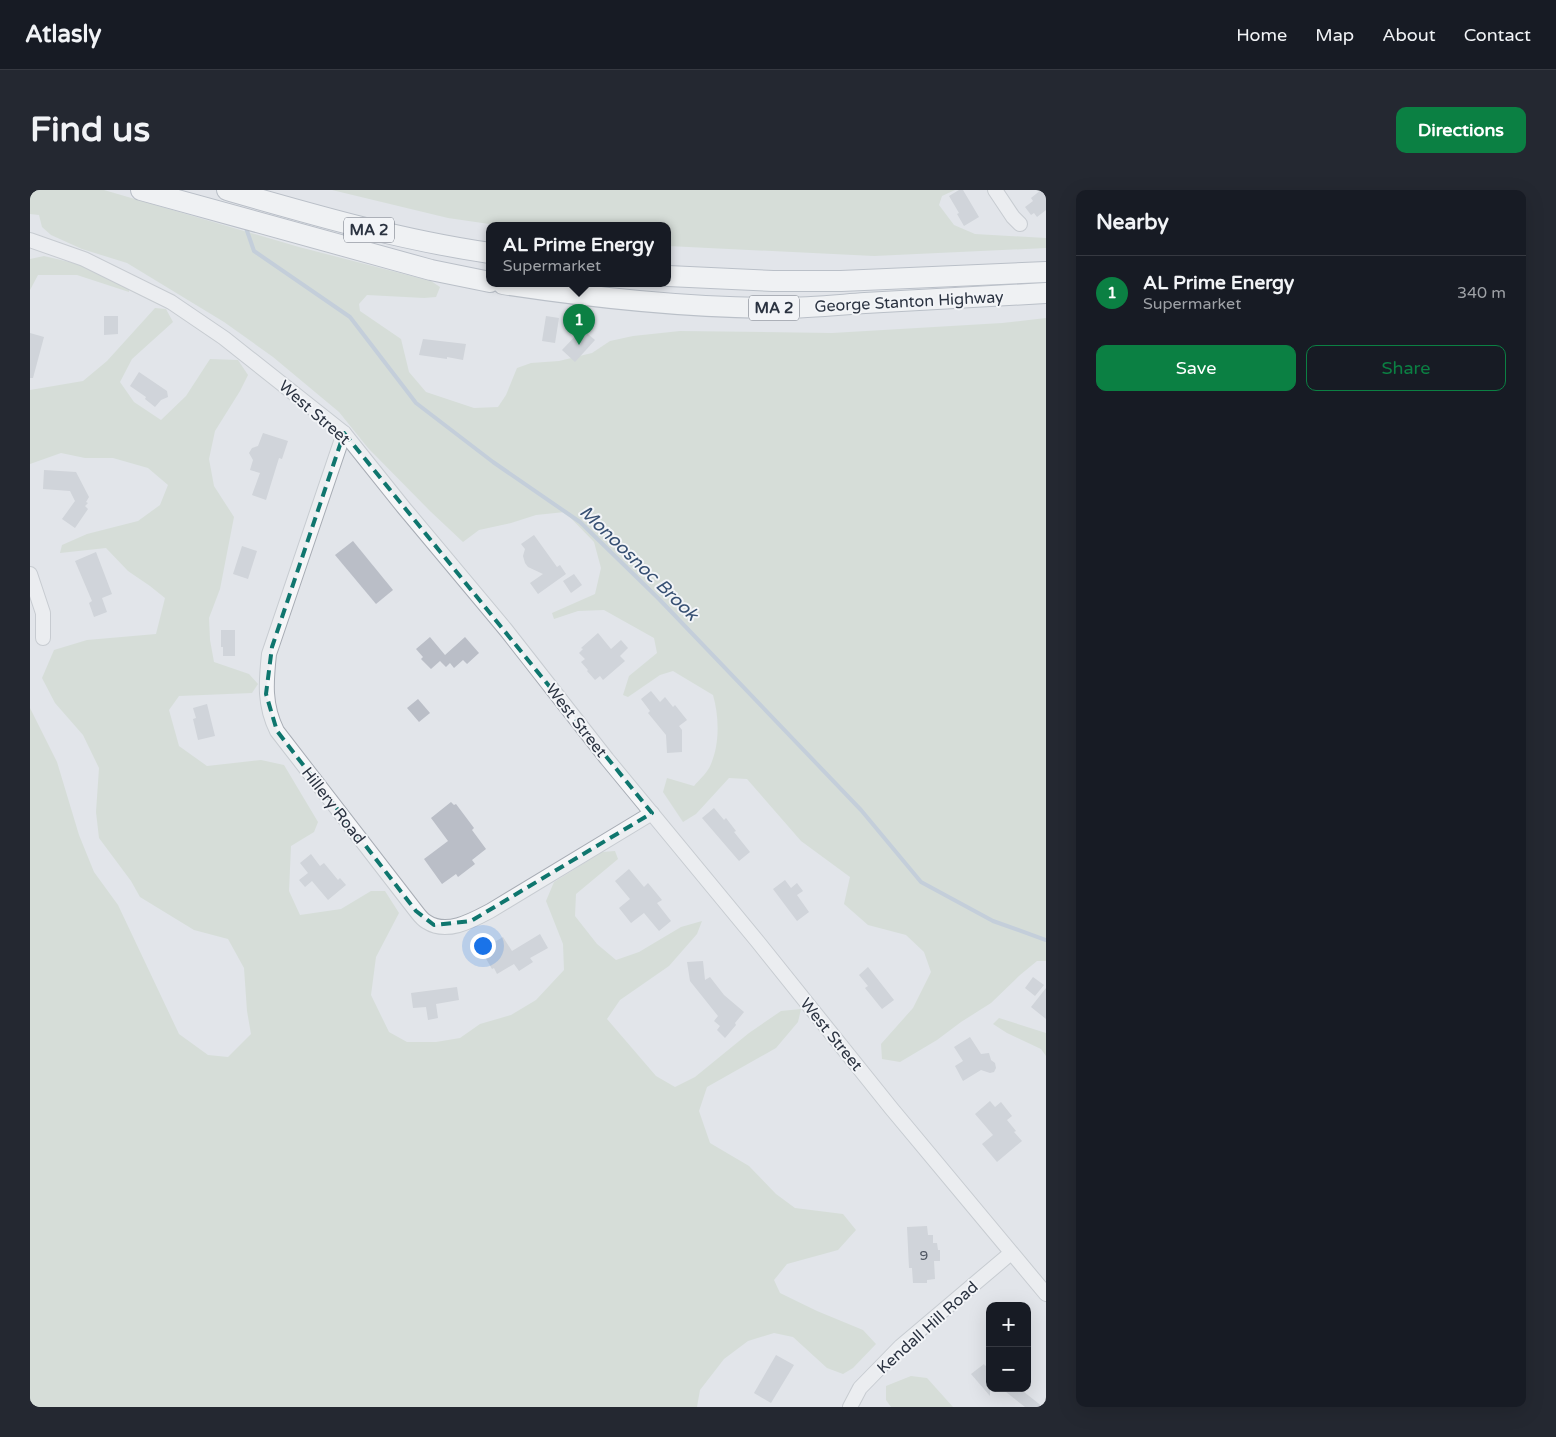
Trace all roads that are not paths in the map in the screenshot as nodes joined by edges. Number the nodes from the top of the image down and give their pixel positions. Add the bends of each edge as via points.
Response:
1 (141, 190) edge
2 (227, 190) edge
3 (995, 190) edge
4 (1020, 224) dead end
5 (30, 240) edge
6 (486, 252) edge
7 (1044, 272) edge
8 (671, 276) edge
9 (486, 281) edge
10 (526, 287) edge
11 (1046, 294) edge
12 (344, 433) junction
13 (30, 574) edge
14 (43, 638) dead end
15 (652, 813) junction
16 (1011, 1253) junction
17 (1046, 1294) edge
18 (850, 1407) edge

1 - 9 highway, MA 2 via 431,270
2 - 6 highway, MA 2 via 345,224
3 - 4 street
5 - 12 street, West Street via 84,259 171,302 224,338
7 - 8 highway, George Stanton Highway / MA 2 via 841,281
10 - 11 highway, George Stanton Highway / MA 2 via 668,304 784,308
12 - 15 street, West Street
12 - 15 street, Hillery Road via 269,654 267,704 277,731 416,911 434,926 464,924
13 - 14 street via 43,613
15 - 16 street, West Street
16 - 17 street, West Street
16 - 18 street, Kendall Hill Road via 901,1346 860,1388

